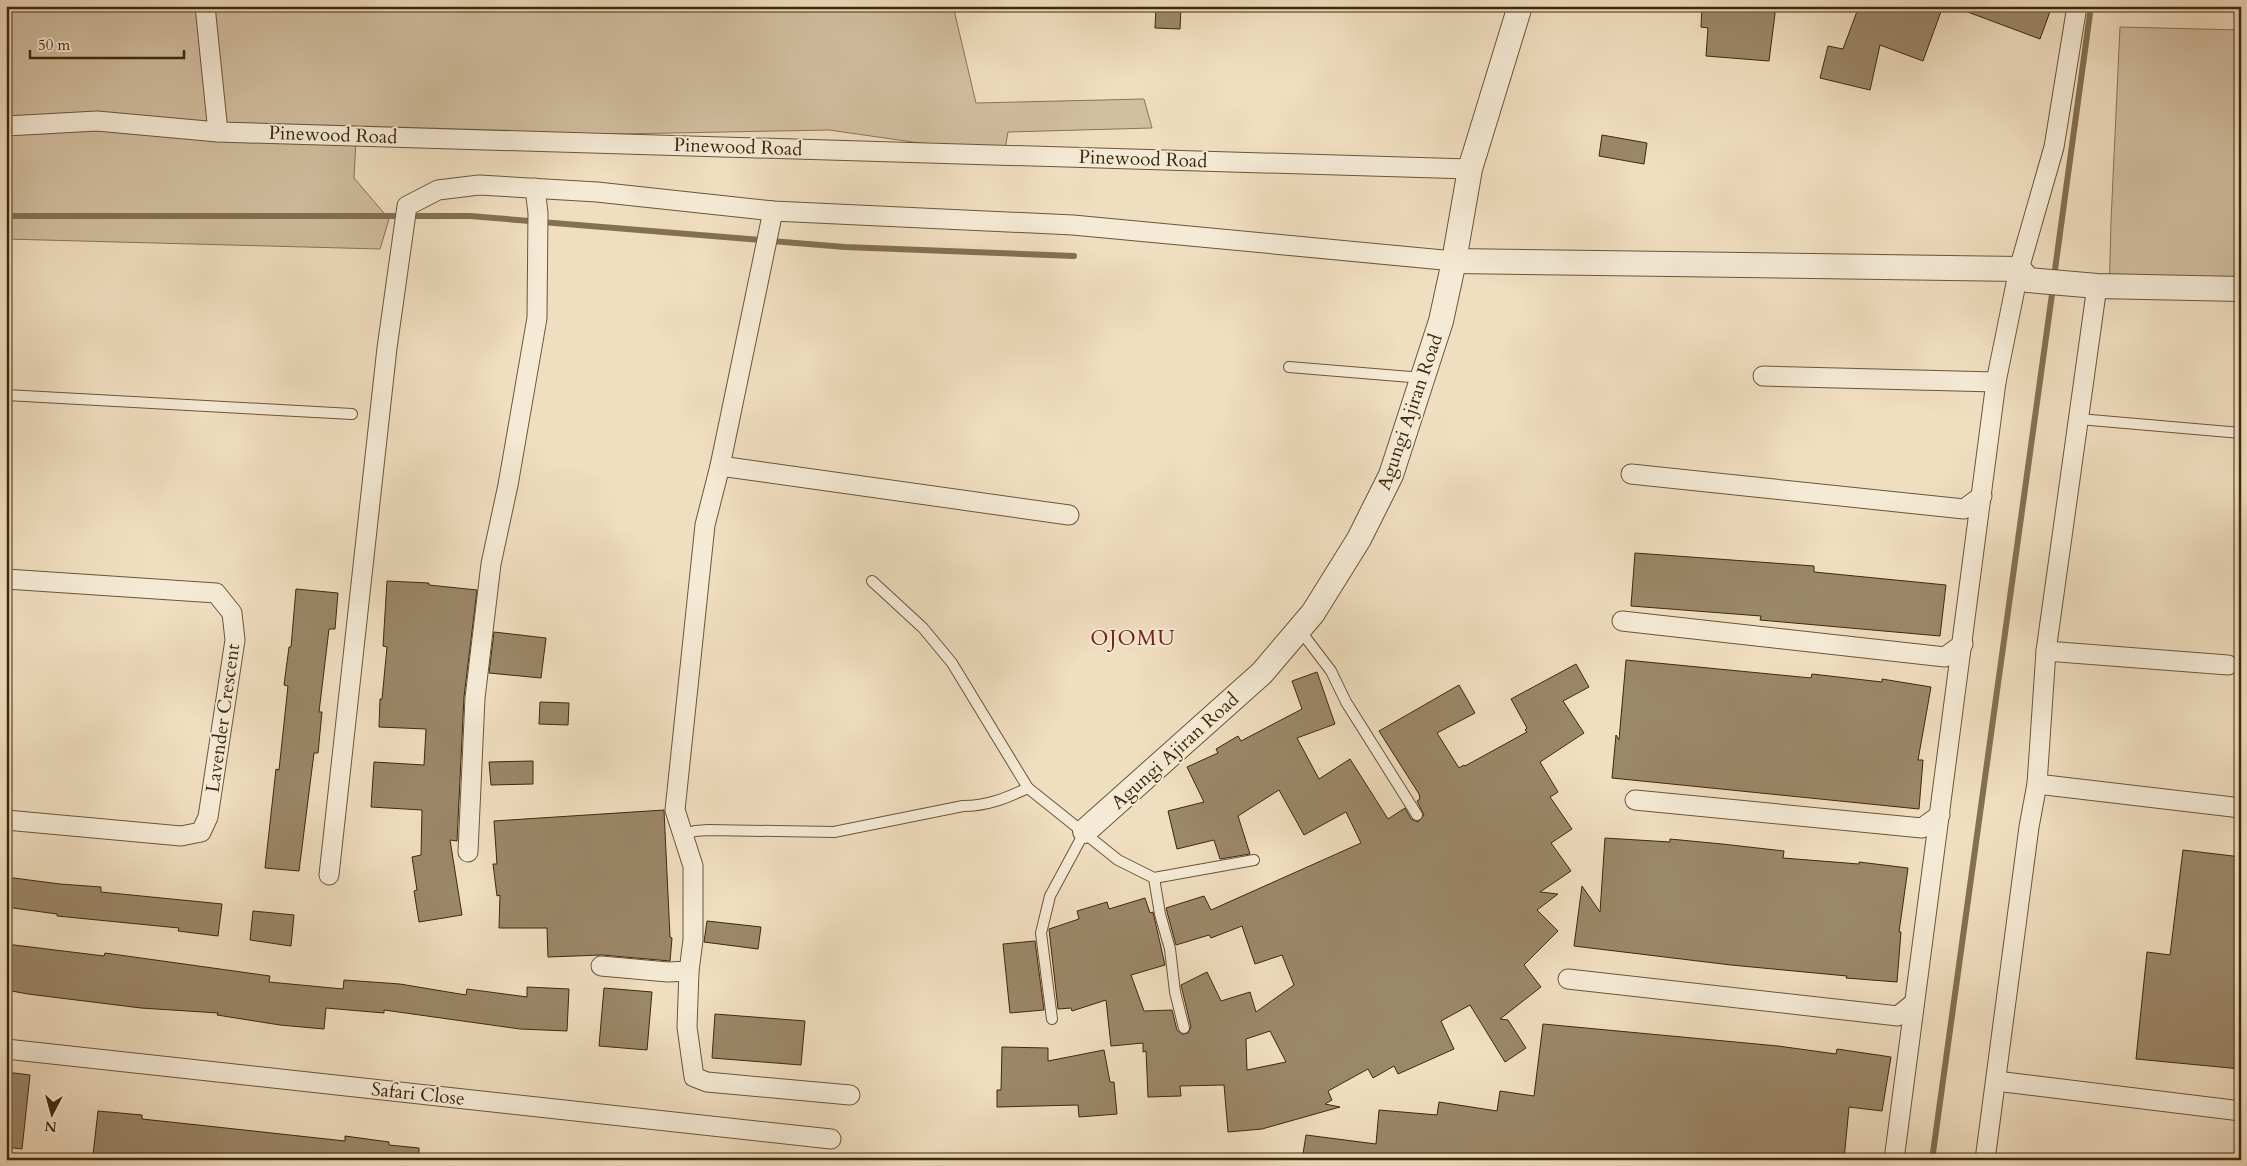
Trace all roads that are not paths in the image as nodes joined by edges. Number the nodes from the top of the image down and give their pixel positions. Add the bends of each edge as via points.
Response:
1 (206, 6) edge
2 (1520, 6) edge
3 (2077, 6) edge
4 (6, 126) edge
5 (218, 132) junction
6 (1470, 169) junction
7 (535, 188) junction
8 (773, 211) junction
9 (1454, 261) junction
10 (2023, 274) junction
11 (2093, 286) junction
12 (2241, 289) edge
13 (1289, 367) dead end
14 (1763, 376) dead end
15 (1422, 378) junction
16 (1996, 382) junction
17 (6, 395) edge
18 (352, 414) dead end
19 (2079, 419) junction
20 (2241, 433) edge
21 (720, 466) junction
22 (1631, 474) dead end
23 (1982, 496) junction
24 (1070, 515) dead end
25 (6, 579) edge
26 (872, 582) dead end
27 (1622, 621) dead end
28 (1299, 629) junction
29 (1963, 644) junction
30 (2046, 651) junction
31 (2228, 665) dead end
32 (2037, 784) junction
33 (1028, 788) junction
34 (1635, 800) dead end
35 (2241, 808) edge
36 (1417, 815) dead end
37 (1940, 815) junction
38 (6, 820) edge
39 (1085, 832) junction
40 (682, 835) junction
41 (468, 852) dead end
42 (1254, 860) dead end
43 (329, 875) dead end
44 (1154, 878) junction
45 (601, 966) dead end
46 (689, 971) junction
47 (1568, 979) dead end
48 (1914, 1003) junction
49 (1052, 1019) dead end
50 (1184, 1028) dead end
51 (6, 1049) edge
52 (1996, 1081) junction
53 (850, 1095) dead end
54 (2241, 1111) edge
55 (831, 1139) dead end
56 (1894, 1160) edge
57 (1985, 1160) edge

1 - 5 street
2 - 6 street, Agungi Ajiran Road
3 - 10 street via 2054,147
4 - 5 street, Pinewood Road via 97,121
5 - 6 street, Pinewood Road
6 - 9 street, Agungi Ajiran Road
7 - 8 street
7 - 41 street via 538,213 537,318 491,564 475,698
7 - 43 street via 479,185 438,190 407,206 387,348
8 - 9 street via 1073,225
8 - 21 street
9 - 10 street
9 - 15 street, Agungi Ajiran Road via 1441,321
10 - 11 street
10 - 16 street
11 - 12 street
11 - 19 street
13 - 15 lane
14 - 16 street
15 - 28 street, Agungi Ajiran Road via 1391,475 1359,538 1313,613
16 - 23 street
17 - 18 lane
19 - 20 lane
19 - 30 street
21 - 24 street
21 - 40 street via 705,525 675,810
22 - 23 street via 1964,509
23 - 29 street
25 - 38 street, Lavender Crescent via 216,593 232,613 235,640 208,817 201,832 181,836
26 - 33 lane via 923,628 952,663
27 - 29 street via 1945,657
28 - 36 lane via 1331,671 1346,702
28 - 39 street, Agungi Ajiran Road via 1262,674
29 - 37 street
30 - 31 street
30 - 32 street
32 - 35 street
32 - 52 street
33 - 39 lane
33 - 40 lane via 981,806 964,806 834,832 694,830
34 - 37 street via 1922,828
37 - 48 street
39 - 44 lane via 1118,860
39 - 49 lane via 1050,896 1040,933
40 - 46 street via 693,866 693,940
42 - 44 lane
44 - 50 lane
45 - 46 street
46 - 53 street via 687,1027 694,1077 707,1082
47 - 48 street via 1898,1016
48 - 56 street
51 - 55 street, Safari Close
52 - 54 street
52 - 57 street

